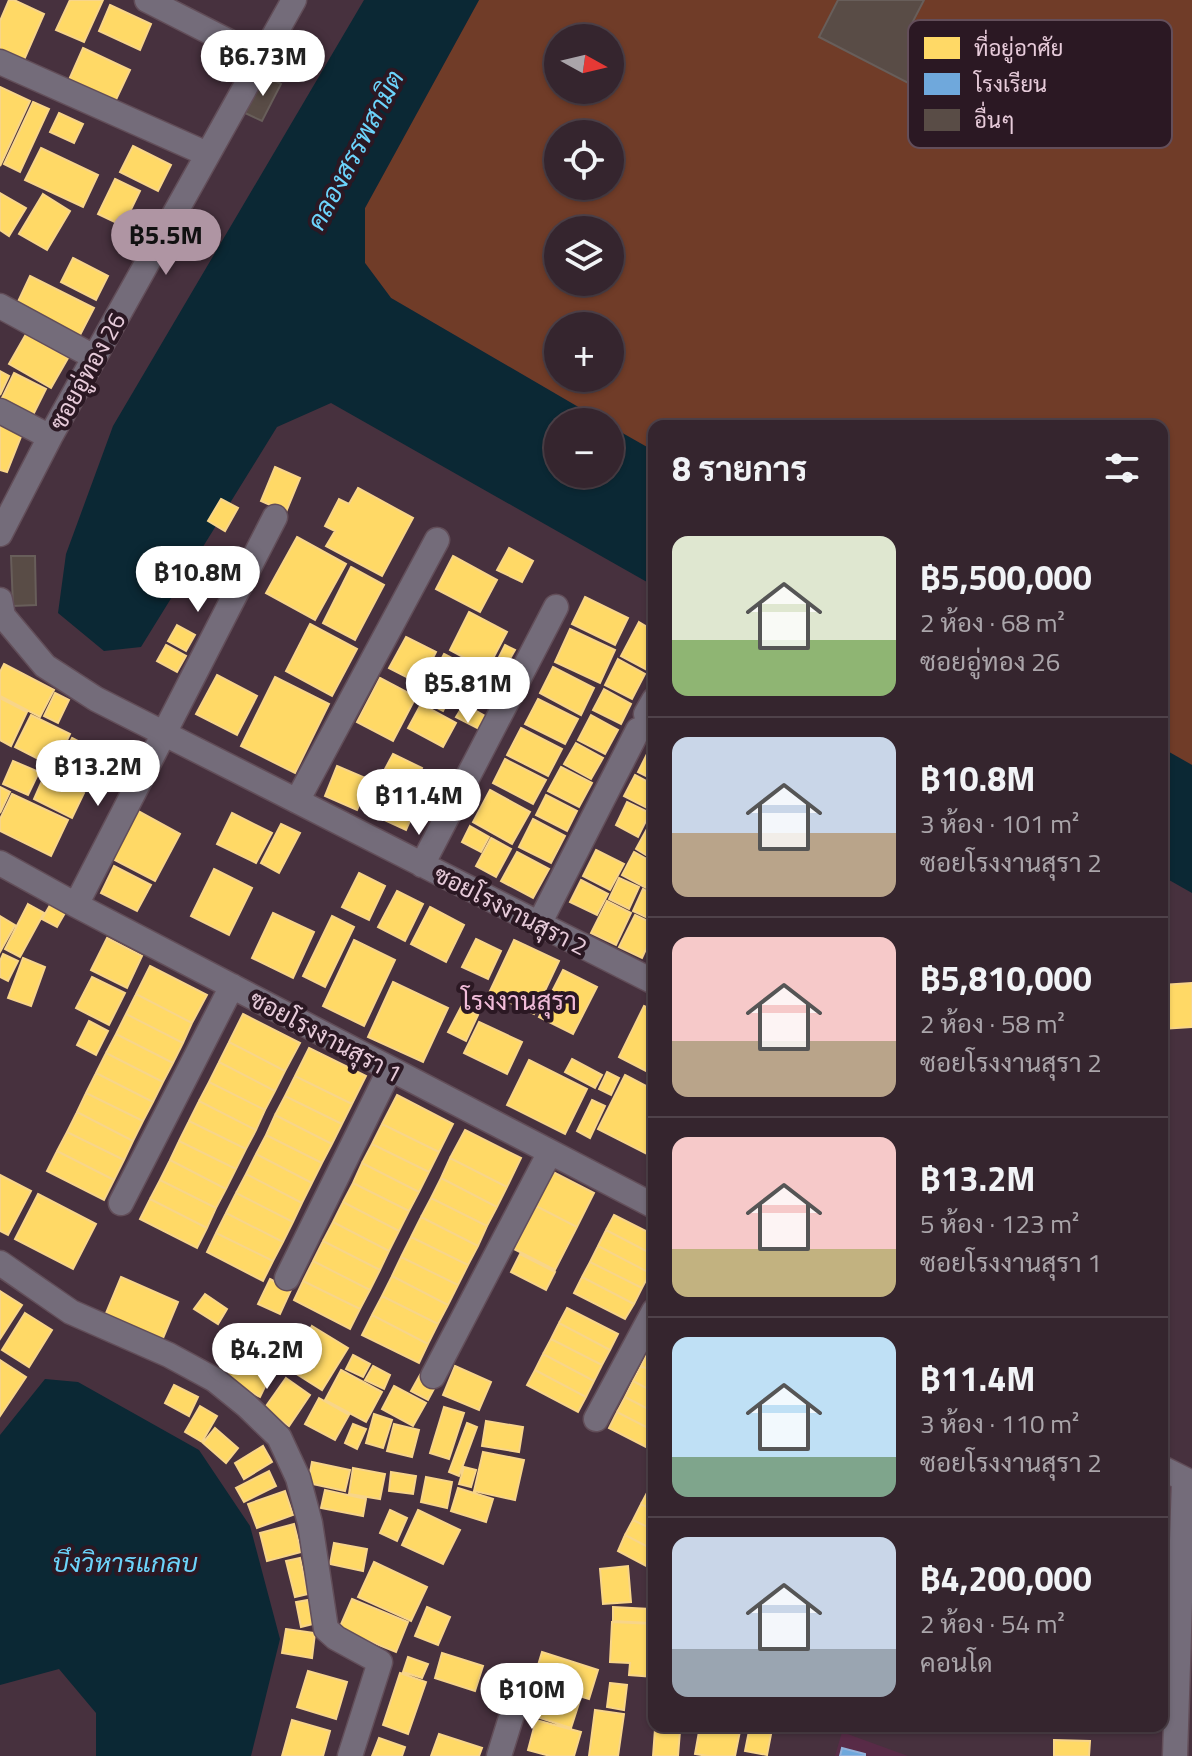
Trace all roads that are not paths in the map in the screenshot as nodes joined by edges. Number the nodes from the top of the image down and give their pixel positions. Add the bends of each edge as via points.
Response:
1 (147, 0) edge
2 (294, 0) edge
3 (261, 58) junction
4 (0, 62) edge
5 (207, 154) junction
6 (0, 306) edge
7 (94, 357) junction
8 (0, 411) edge
9 (50, 437) junction
10 (275, 517) dead end
11 (0, 534) edge
12 (437, 540) dead end
13 (556, 607) dead end
14 (1, 608) edge
15 (646, 715) edge
16 (163, 733) junction
17 (297, 801) junction
18 (0, 863) edge
19 (422, 865) junction
20 (76, 905) junction
21 (539, 924) junction
22 (648, 974) edge
23 (232, 986) junction
24 (390, 1069) junction
25 (550, 1152) junction
26 (121, 1203) dead end
27 (648, 1203) edge
28 (0, 1263) edge
29 (287, 1278) dead end
30 (648, 1322) edge
31 (433, 1376) dead end
32 (596, 1419) dead end
33 (1168, 1471) edge
34 (1188, 1481) edge
35 (519, 1692) dead end
36 (1184, 1721) edge
37 (350, 1756) edge
38 (499, 1756) edge
39 (1175, 1756) edge

1 - 3 street
2 - 3 street, ซอยอู่ทอง 26
3 - 5 street, ซอยอู่ทอง 26
4 - 5 street
5 - 7 street, ซอยอู่ทอง 26
6 - 7 street
7 - 9 street, ซอยอู่ทอง 26
8 - 9 street
9 - 11 street, ซอยอู่ทอง 26
10 - 16 street
12 - 17 street
13 - 19 street
14 - 16 street, ซอยโรงงานสุรา 2 via 45,666
15 - 21 street
16 - 17 street, ซอยโรงงานสุรา 2
16 - 20 street
17 - 19 street, ซอยโรงงานสุรา 2
18 - 20 street, ซอยโรงงานสุรา 1
19 - 21 street, ซอยโรงงานสุรา 2
20 - 23 street, ซอยโรงงานสุรา 1
21 - 22 street, ซอยโรงงานสุรา 2
23 - 24 street, ซอยโรงงานสุรา 1
23 - 26 street
24 - 25 street, ซอยโรงงานสุรา 1
24 - 29 street
25 - 27 street, ซอยโรงงานสุรา 1
25 - 31 street
28 - 37 street via 71,1312 215,1380 279,1437 310,1523 326,1629 380,1662
30 - 32 street
33 - 34 street
34 - 36 street
35 - 38 street
36 - 39 street

